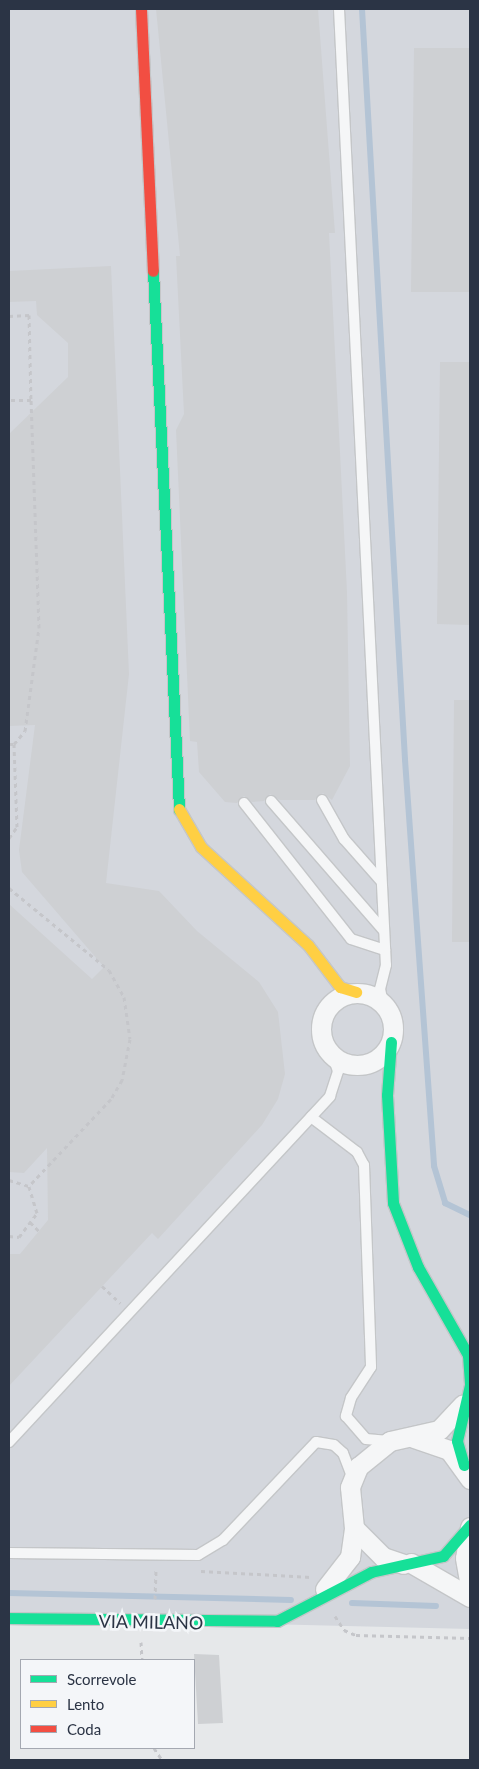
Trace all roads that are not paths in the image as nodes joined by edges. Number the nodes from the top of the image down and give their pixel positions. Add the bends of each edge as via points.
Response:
1 (141, 9) edge
2 (339, 9) edge
3 (322, 800) dead end
4 (271, 801) dead end
5 (244, 803) dead end
6 (381, 881) junction
7 (384, 931) junction
8 (385, 950) junction
9 (323, 965) junction
10 (356, 992) junction
11 (383, 1003) junction
12 (326, 1010) junction
13 (391, 1042) junction
14 (332, 1054) junction
15 (362, 1064) junction
16 (387, 1095) junction
17 (311, 1117) junction
18 (466, 1399) junction
19 (410, 1438) junction
20 (390, 1441) junction
21 (9, 1442) edge
22 (467, 1472) edge
23 (353, 1480) junction
24 (470, 1525) edge
25 (354, 1528) junction
26 (9, 1553) edge
27 (407, 1564) junction
28 (470, 1587) edge
29 (323, 1596) junction
30 (470, 1597) edge
31 (292, 1614) joint
32 (9, 1618) edge

1 - 9 street via 178,808 201,847 308,945
2 - 6 lane
3 - 6 lane via 344,839
4 - 7 lane
5 - 8 lane via 351,939
6 - 7 lane
7 - 8 lane
8 - 11 lane
9 - 10 street via 340,986
9 - 12 street via 328,983
10 - 11 street
10 - 12 street via 339,998
11 - 13 street via 392,1018
12 - 14 street via 321,1033
13 - 15 street via 376,1060
13 - 16 street
14 - 15 street via 341,1061
14 - 17 lane via 338,1071 335,1088
15 - 16 street via 380,1076
16 - 18 street via 390,1182 399,1227 468,1355
17 - 20 lane via 356,1152 364,1165 371,1367 351,1398 346,1416 366,1439
17 - 21 lane
18 - 19 street via 439,1430
18 - 22 street via 457,1441
19 - 20 street
19 - 22 street via 437,1444
20 - 23 street via 372,1452
23 - 25 street via 349,1508
23 - 26 lane via 343,1453 334,1445 316,1442 223,1540 198,1555
24 - 27 street via 443,1556
24 - 28 street via 465,1558
25 - 27 street via 383,1557
25 - 29 street via 344,1570
27 - 29 street via 371,1572
27 - 30 street
29 - 31 street
31 - 32 street, VIA MILANO via 257,1624

